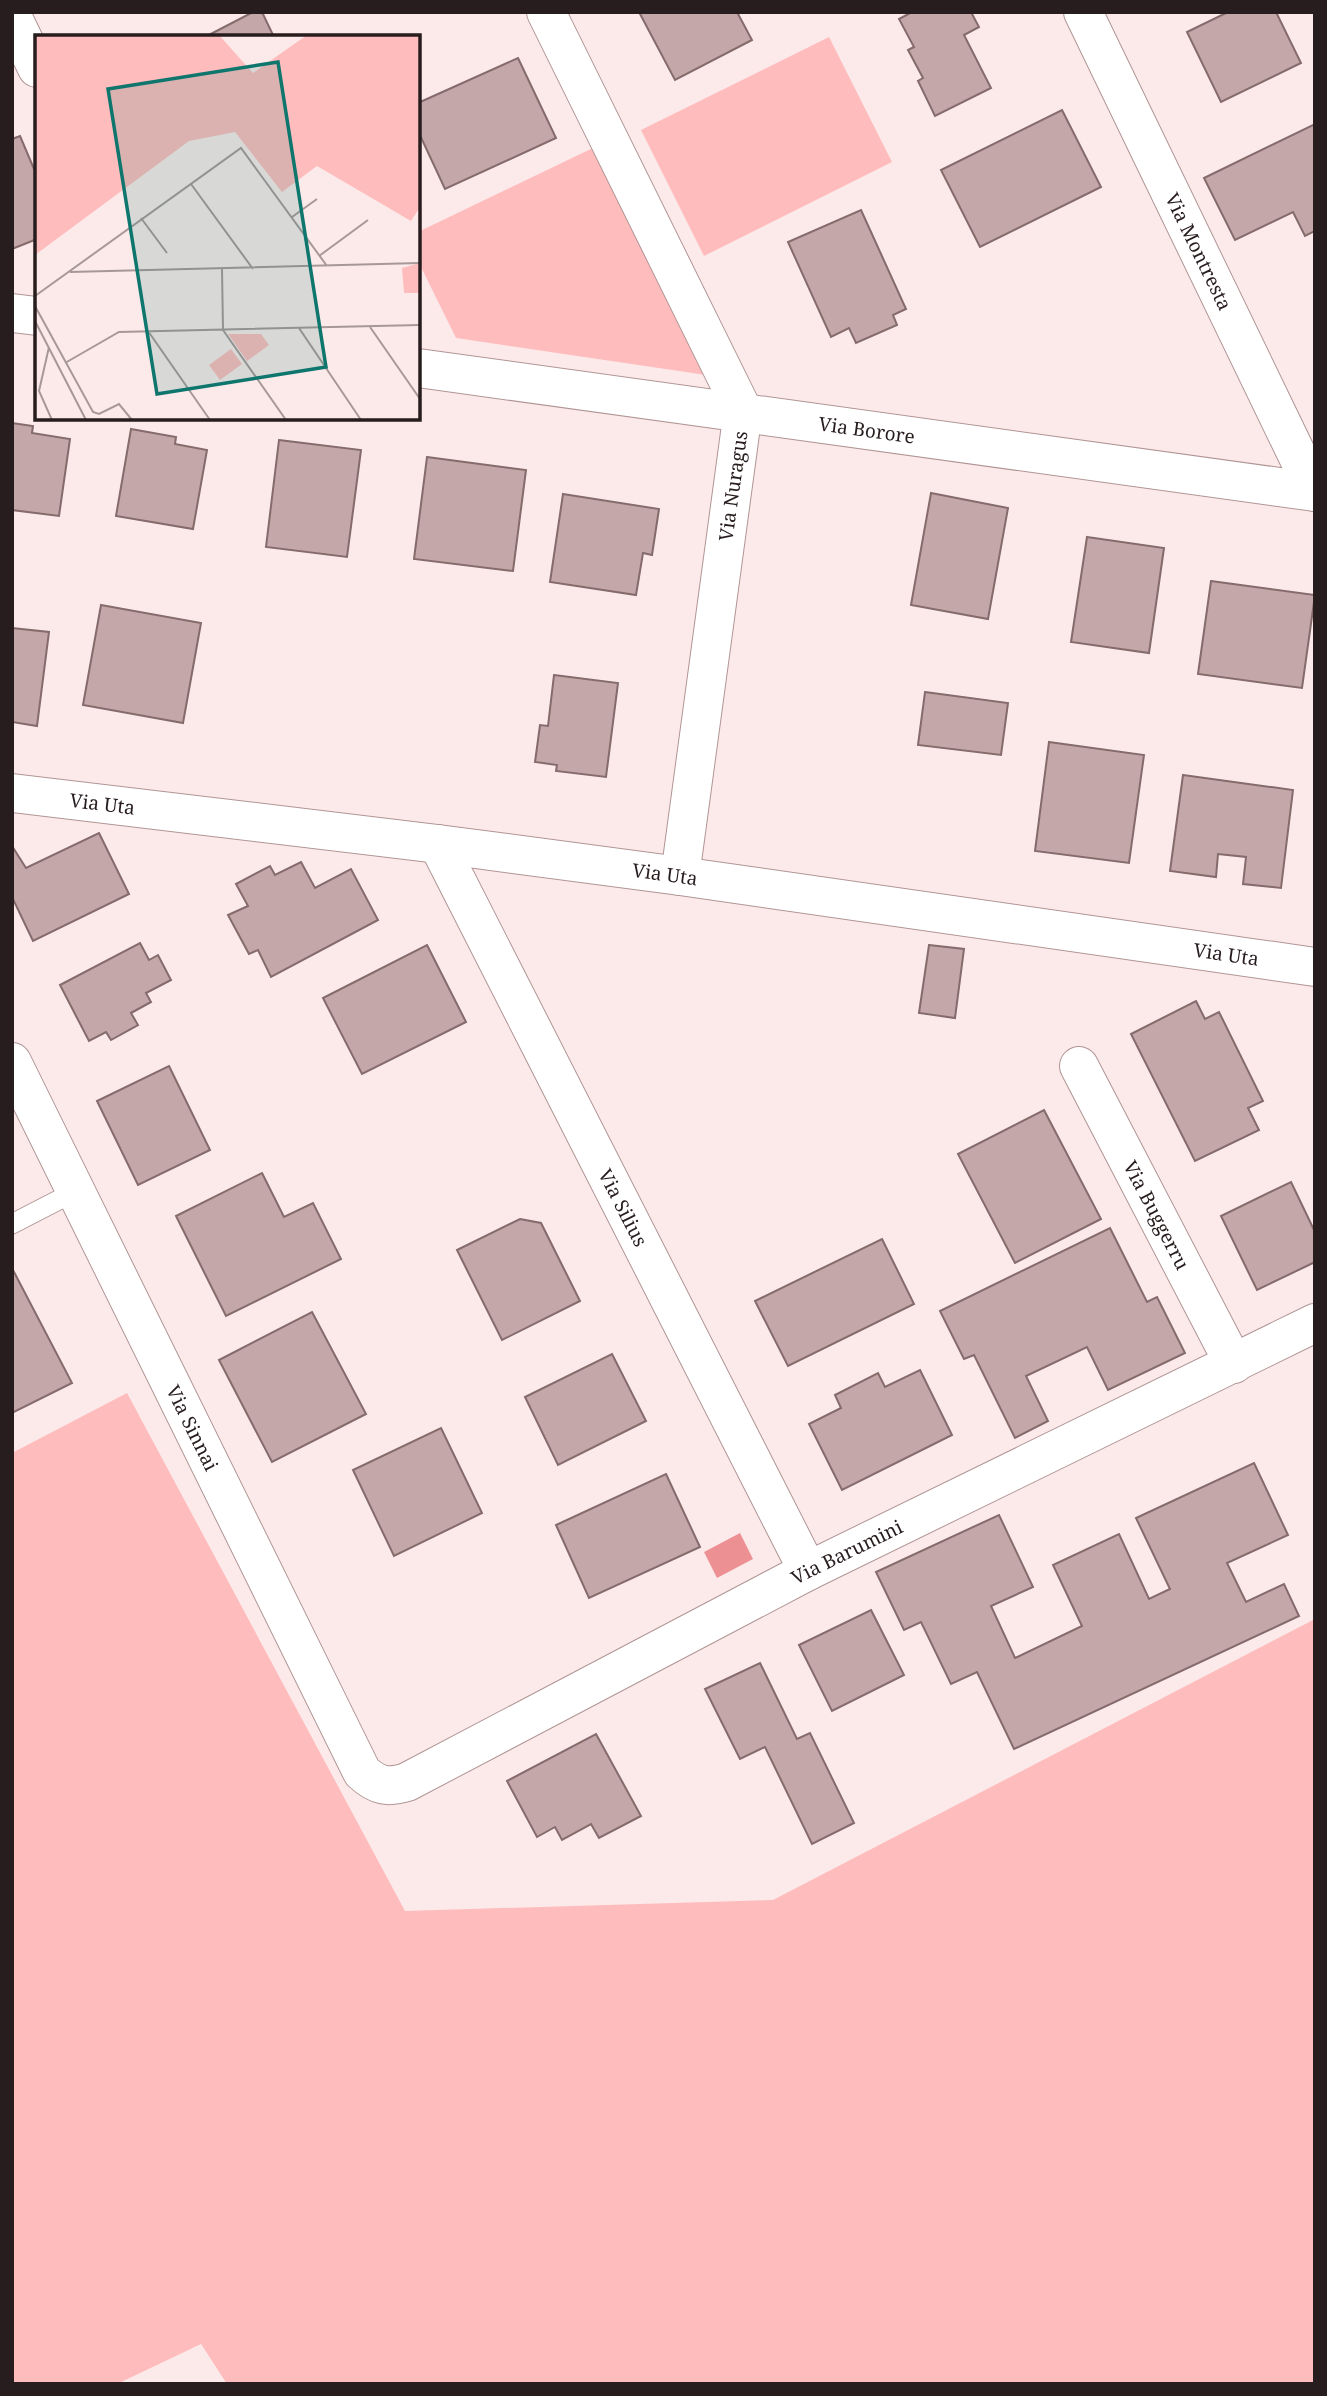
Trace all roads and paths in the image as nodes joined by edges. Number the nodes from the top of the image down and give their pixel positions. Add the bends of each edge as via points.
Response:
1 (546, 12) edge
2 (1083, 12) edge
3 (12, 16) edge
4 (35, 64) edge
5 (12, 313) edge
6 (35, 316) edge
7 (420, 368) edge
8 (743, 411) junction
9 (1315, 492) edge
10 (12, 793) edge
11 (438, 844) junction
12 (680, 876) junction
13 (1315, 967) edge
14 (12, 1062) edge
15 (1079, 1066) dead end
16 (76, 1191) junction
17 (12, 1224) edge
18 (1315, 1323) edge
19 (1234, 1364) junction
20 (808, 1571) junction
21 (382, 1786) joint

1 - 8 street, Via Nuragus
2 - 9 street, Via Montresta
3 - 4 street
5 - 6 street
7 - 8 street, Via Borore
8 - 9 street, Via Borore
8 - 12 street, Via Nuragus
10 - 11 street, Via Uta
11 - 12 street, Via Uta
11 - 20 street, Via Silius
12 - 13 street, Via Uta
14 - 16 street, Via Sinnai
15 - 19 street, Via Buggerru
16 - 17 lane
16 - 21 street, Via Sinnai via 362,1772
18 - 19 street, Via Barumini
19 - 20 street, Via Barumini
20 - 21 street, Via Barumini via 407,1782

